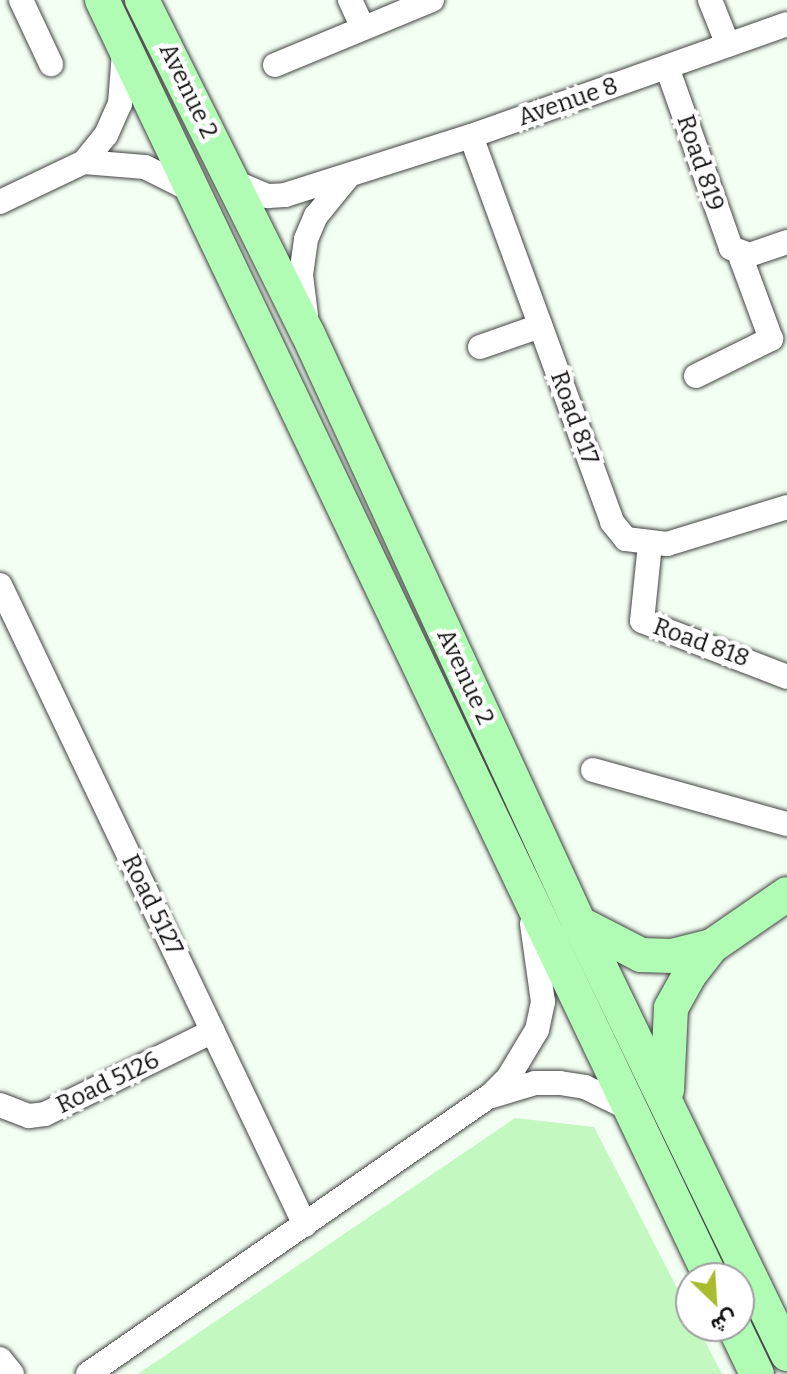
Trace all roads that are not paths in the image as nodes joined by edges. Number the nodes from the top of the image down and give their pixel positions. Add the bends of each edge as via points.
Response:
1 (21, 0) edge
2 (102, 0) edge
3 (142, 0) edge
4 (350, 0) edge
5 (432, 0) edge
6 (710, 0) edge
7 (787, 24) edge
8 (363, 28) junction
9 (123, 37) junction
10 (728, 45) junction
11 (51, 64) dead end
12 (275, 65) dead end
13 (667, 67) junction
14 (471, 136) junction
15 (84, 162) junction
16 (349, 177) junction
17 (232, 181) junction
18 (199, 194) junction
19 (0, 202) edge
20 (787, 242) edge
21 (740, 255) junction
22 (540, 326) junction
23 (308, 334) junction
24 (480, 347) dead end
25 (696, 376) dead end
26 (787, 507) edge
27 (650, 544) junction
28 (0, 585) edge
29 (787, 677) edge
30 (593, 770) dead end
31 (787, 824) edge
32 (523, 883) junction
33 (787, 894) edge
34 (579, 923) junction
35 (712, 946) junction
36 (213, 1031) junction
37 (490, 1096) junction
38 (667, 1099) junction
39 (0, 1105) edge
40 (630, 1109) junction
41 (305, 1225) junction
42 (703, 1262) edge
43 (742, 1342) edge
44 (787, 1354) edge
45 (0, 1359) edge
46 (12, 1374) edge
47 (88, 1374) edge
48 (757, 1374) edge

1 - 11 street
2 - 9 main road, Avenue 2
3 - 17 main road, Avenue 2
4 - 8 street
5 - 8 street
6 - 10 street
7 - 10 street, Avenue 8
8 - 12 street
9 - 15 street via 126,71 120,104 106,135
9 - 18 main road, Avenue 2
10 - 13 street, Avenue 8
13 - 14 street, Avenue 8
13 - 21 street, Road 819 via 726,238
14 - 16 street, Avenue 8
14 - 22 street, Road 817
15 - 18 street via 145,167
15 - 19 street
16 - 17 street, Avenue 8 via 268,196
16 - 23 street via 316,216 306,239 301,275
17 - 23 main road, Avenue 2
18 - 32 main road, Avenue 2
20 - 21 street
21 - 25 street, Road 819 via 771,339
22 - 24 street
22 - 27 street, Road 817 via 612,522 626,539
23 - 34 main road, Avenue 2
26 - 27 street
27 - 29 street, Road 818 via 642,621
28 - 36 street, Road 5127
30 - 31 street
32 - 37 street via 543,1002 525,1056
32 - 40 main road, Avenue 2
33 - 35 main road
34 - 35 main road via 641,955 672,956
34 - 38 main road, Avenue 2
35 - 38 main road via 671,1008
36 - 39 street, Road 5126 via 45,1114 29,1116
36 - 41 street, Road 5127
37 - 40 street via 535,1083 560,1083 609,1096
37 - 41 street
38 - 44 main road, Avenue 2
40 - 42 main road, Avenue 2
41 - 47 street
43 - 48 main road
45 - 46 street

